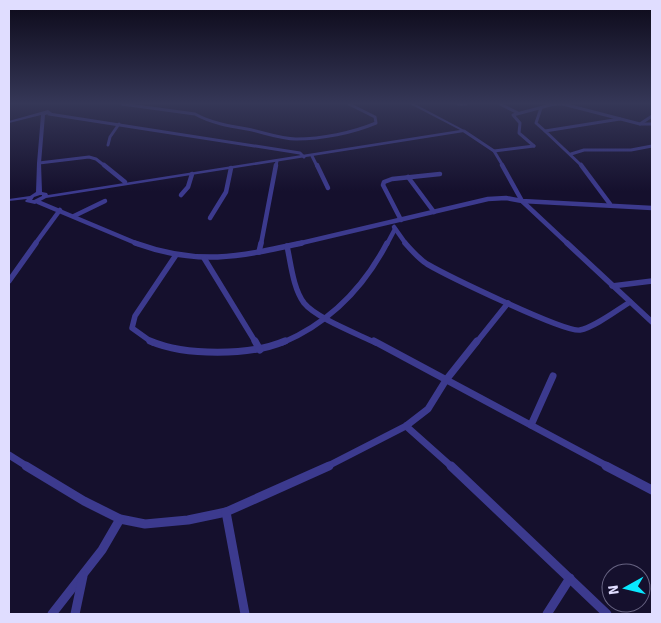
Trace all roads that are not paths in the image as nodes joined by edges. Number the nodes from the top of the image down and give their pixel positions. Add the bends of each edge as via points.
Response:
1 (42, 133) edge
2 (113, 133) edge
3 (171, 133) edge
4 (271, 133) edge
5 (337, 133) edge
6 (443, 133) edge
7 (444, 133) edge
8 (467, 133) edge
9 (519, 133) edge
10 (547, 133) edge
11 (108, 145) dead end
12 (652, 146) edge
13 (494, 151) junction
14 (571, 154) junction
15 (303, 156) junction
16 (312, 156) junction
17 (277, 161) junction
18 (39, 163) junction
19 (231, 168) junction
20 (192, 174) junction
21 (440, 174) dead end
22 (408, 177) junction
23 (125, 182) junction
24 (328, 188) dead end
25 (43, 195) junction
26 (180, 196) dead end
27 (29, 199) junction
28 (105, 201) dead end
29 (522, 201) junction
30 (9, 202) edge
31 (38, 202) junction
32 (610, 204) junction
33 (652, 208) edge
34 (60, 210) junction
35 (434, 212) junction
36 (74, 216) junction
37 (210, 218) dead end
38 (401, 220) junction
39 (390, 222) junction
40 (395, 229) junction
41 (287, 246) junction
42 (259, 252) junction
43 (176, 255) junction
44 (204, 258) junction
45 (16, 270) junction
46 (9, 272) edge
47 (9, 281) edge
48 (652, 281) edge
49 (612, 286) junction
50 (630, 302) junction
51 (508, 303) junction
52 (324, 318) junction
53 (652, 322) edge
54 (260, 350) junction
55 (553, 376) dead end
56 (446, 380) junction
57 (531, 425) junction
58 (406, 426) junction
59 (9, 455) edge
60 (652, 490) edge
61 (226, 512) junction
62 (120, 519) junction
63 (84, 574) junction
64 (570, 578) junction
65 (52, 614) edge
66 (75, 614) edge
67 (246, 614) edge
68 (547, 614) edge
69 (606, 614) edge

1 - 18 street
2 - 11 street
3 - 15 street
4 - 5 street via 305,139
6 - 15 street
7 - 16 street
8 - 13 street
9 - 13 street via 534,146
10 - 14 street
12 - 14 street via 631,150 584,150
13 - 29 street
14 - 32 street
15 - 16 street
15 - 17 street
15 - 23 street
16 - 24 street
17 - 19 street
17 - 42 street
18 - 23 street via 89,157
18 - 25 street
19 - 20 street
19 - 37 street via 226,192
20 - 25 street
20 - 26 street via 188,187
21 - 22 street
22 - 35 street
22 - 38 street via 392,179 383,185
23 - 25 street
25 - 27 street
25 - 31 street
27 - 30 street
27 - 31 street
28 - 36 street
29 - 32 street
29 - 35 street via 488,199
29 - 49 street
31 - 34 street
32 - 33 street
34 - 36 street
34 - 45 street
35 - 38 street
36 - 43 street
38 - 39 street
39 - 40 street
39 - 41 street
40 - 51 street via 418,258
40 - 52 street via 360,287
41 - 42 street
41 - 52 street via 295,282 304,303
42 - 44 street
43 - 44 street
43 - 54 street via 136,316 132,328 138,335 156,344 185,350
44 - 54 street
45 - 46 street
45 - 47 street
48 - 49 street
49 - 50 street
50 - 51 street via 580,330 570,330
50 - 53 street
51 - 56 street
52 - 54 street via 284,343
52 - 56 street
55 - 57 street
56 - 57 street
56 - 58 street via 428,409
57 - 60 street
58 - 61 street via 337,462
58 - 64 street
59 - 62 street
61 - 62 street via 145,524
61 - 67 street
62 - 63 street
63 - 65 street
63 - 66 street
64 - 68 street
64 - 69 street

